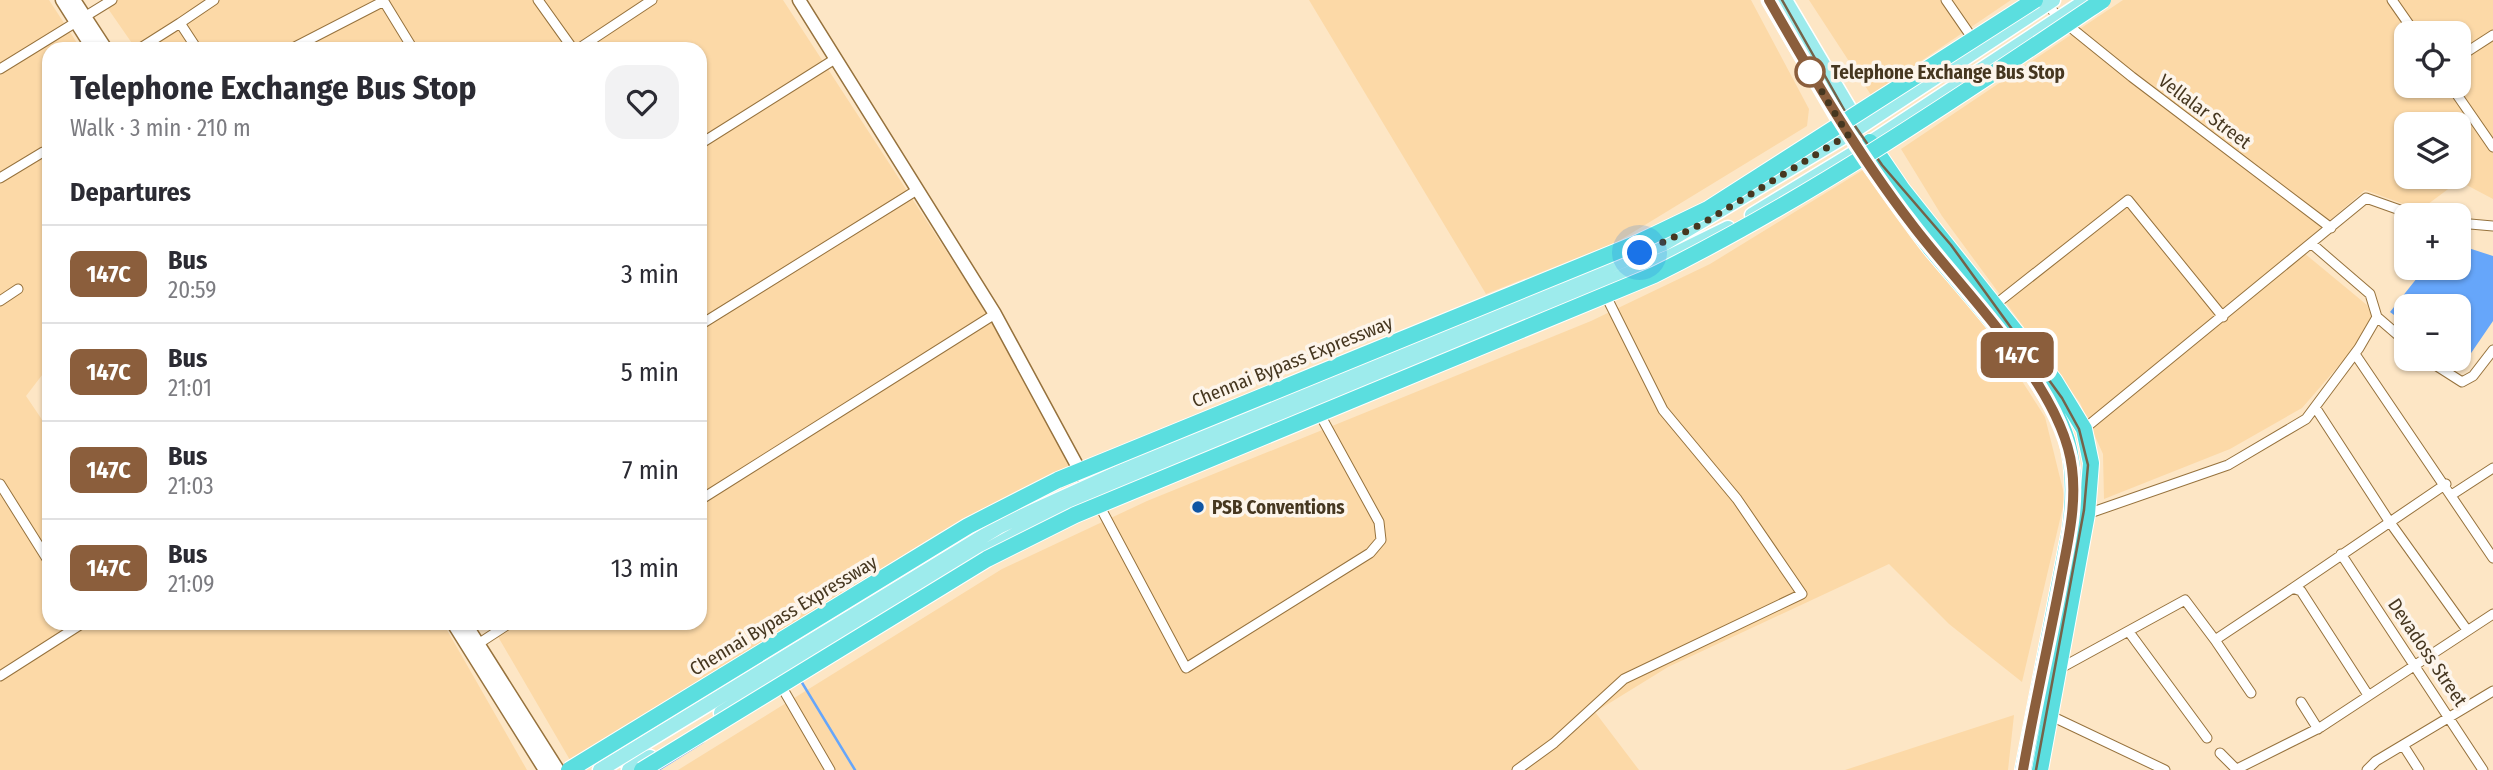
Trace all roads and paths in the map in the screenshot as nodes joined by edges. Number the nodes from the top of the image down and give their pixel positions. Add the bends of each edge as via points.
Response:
1 (62, 0) edge
2 (74, 0) edge
3 (112, 0) edge
4 (214, 0) edge
5 (538, 0) edge
6 (652, 0) edge
7 (799, 0) edge
8 (1769, 0) edge
9 (1785, 0) edge
10 (1946, 0) edge
11 (2087, 0) edge
12 (2103, 0) edge
13 (2392, 0) edge
14 (384, 1) edge
15 (2045, 1) edge
16 (2059, 18) junction
17 (80, 20) junction
18 (2407, 21) edge
19 (180, 23) junction
20 (2493, 35) edge
21 (44, 42) edge
22 (90, 42) edge
23 (100, 42) edge
24 (150, 42) edge
25 (192, 42) edge
26 (305, 42) edge
27 (409, 42) edge
28 (570, 42) edge
29 (586, 42) edge
30 (42, 43) edge
31 (1980, 49) junction
32 (2471, 49) edge
33 (835, 58) junction
34 (0, 69) edge
35 (2459, 98) edge
36 (1854, 131) junction
37 (707, 140) edge
38 (1865, 146) junction
39 (2493, 147) edge
40 (42, 153) edge
41 (0, 178) edge
42 (917, 190) junction
43 (2394, 208) edge
44 (2471, 224) edge
45 (2493, 226) edge
46 (2331, 228) junction
47 (2312, 244) junction
48 (1602, 285) junction
49 (18, 289) dead end
50 (0, 301) edge
51 (1996, 304) junction
52 (995, 314) junction
53 (2223, 317) junction
54 (2377, 317) junction
55 (707, 321) edge
56 (2394, 332) edge
57 (2493, 350) edge
58 (2355, 354) junction
59 (2445, 371) edge
60 (1314, 402) junction
61 (2315, 407) junction
62 (2084, 429) junction
63 (2493, 468) edge
64 (0, 484) edge
65 (2446, 484) junction
66 (1091, 490) junction
67 (2453, 494) junction
68 (707, 496) edge
69 (2088, 514) junction
70 (2389, 521) junction
71 (42, 551) edge
72 (2341, 554) junction
73 (2493, 558) edge
74 (2293, 588) junction
75 (2493, 614) edge
76 (72, 630) edge
77 (457, 630) edge
78 (469, 630) edge
79 (499, 630) edge
80 (2468, 630) junction
81 (2129, 632) junction
82 (2215, 640) junction
83 (478, 644) junction
84 (2415, 663) junction
85 (2058, 670) junction
86 (0, 676) edge
87 (780, 682) junction
88 (2493, 691) edge
89 (2251, 693) dead end
90 (2368, 695) junction
91 (2301, 702) dead end
92 (2049, 715) junction
93 (2451, 718) junction
94 (2318, 729) junction
95 (2207, 737) dead end
96 (2403, 745) junction
97 (2220, 753) dead end
98 (2237, 769) edge
99 (545, 770) edge
100 (558, 770) edge
101 (569, 770) edge
102 (600, 770) edge
103 (629, 770) edge
104 (642, 770) edge
105 (830, 770) edge
106 (1517, 770) edge
107 (2023, 770) edge
108 (2040, 770) edge
109 (2165, 770) edge
110 (2367, 770) edge
111 (2419, 770) edge
112 (2483, 770) edge

1 - 17 street
2 - 17 street
3 - 17 street
4 - 19 street
5 - 28 street
6 - 29 street
7 - 33 street
8 - 36 main road
9 - 36 main road
10 - 31 street
11 - 16 main road
12 - 104 highway, bridge via 1731,237 1654,275 1075,515 988,559
13 - 18 street
14 - 26 street
14 - 27 street
15 - 16 street, Vellalar Street
15 - 31 main road
15 - 101 highway, Chennai Bypass Expressway, bridge via 1707,209 1635,244 1058,480 968,526
16 - 38 main road
16 - 46 street, Vellalar Street
17 - 21 street
17 - 22 street
17 - 23 street
19 - 24 street
19 - 25 street
20 - 32 street
30 - 34 street
31 - 36 main road
33 - 37 street
33 - 42 street
35 - 39 street
36 - 38 main road
36 - 66 main road via 1665,243
38 - 48 main road via 1735,225
38 - 51 highway
38 - 107 highway via 1911,224 2014,351 2054,410 2066,438 2073,508
40 - 41 street
42 - 52 street
42 - 55 street
43 - 46 street via 2366,198
44 - 45 street
46 - 47 street
47 - 53 street
47 - 54 street via 2370,294
48 - 60 main road
48 - 106 street via 1663,410 1737,499 1802,594 1633,674
49 - 50 street
51 - 53 street via 2128,200
51 - 62 highway via 2073,406
52 - 66 street
52 - 68 street
53 - 62 street
54 - 56 street
54 - 58 street
57 - 59 street via 2473,376 2462,382
58 - 61 street
58 - 65 street
60 - 66 main road
60 - 66 street via 1378,522 1381,540 1370,553 1186,668
61 - 69 street via 2306,419 2228,465
61 - 70 street
62 - 69 highway via 2091,463
63 - 67 street
64 - 71 street
65 - 67 street
65 - 70 street
66 - 87 main road via 1000,526
67 - 73 street
69 - 85 highway
70 - 72 street
70 - 80 street
72 - 74 street
72 - 84 street, Devadoss Street
74 - 82 street
74 - 90 street via 2301,591
75 - 80 street
76 - 86 street
77 - 99 street
78 - 83 street
79 - 83 street
80 - 84 street
81 - 82 street via 2185,600
81 - 85 street
81 - 95 street
82 - 89 street
83 - 100 street
84 - 90 street
84 - 93 street, Devadoss Street
85 - 92 highway
87 - 102 main road
87 - 103 main road
87 - 105 street
88 - 93 street
90 - 94 street
91 - 94 street
92 - 108 highway
92 - 109 street
93 - 96 street
93 - 112 street, Devadoss Street
94 - 98 street
96 - 110 street
96 - 111 street
97 - 98 street

